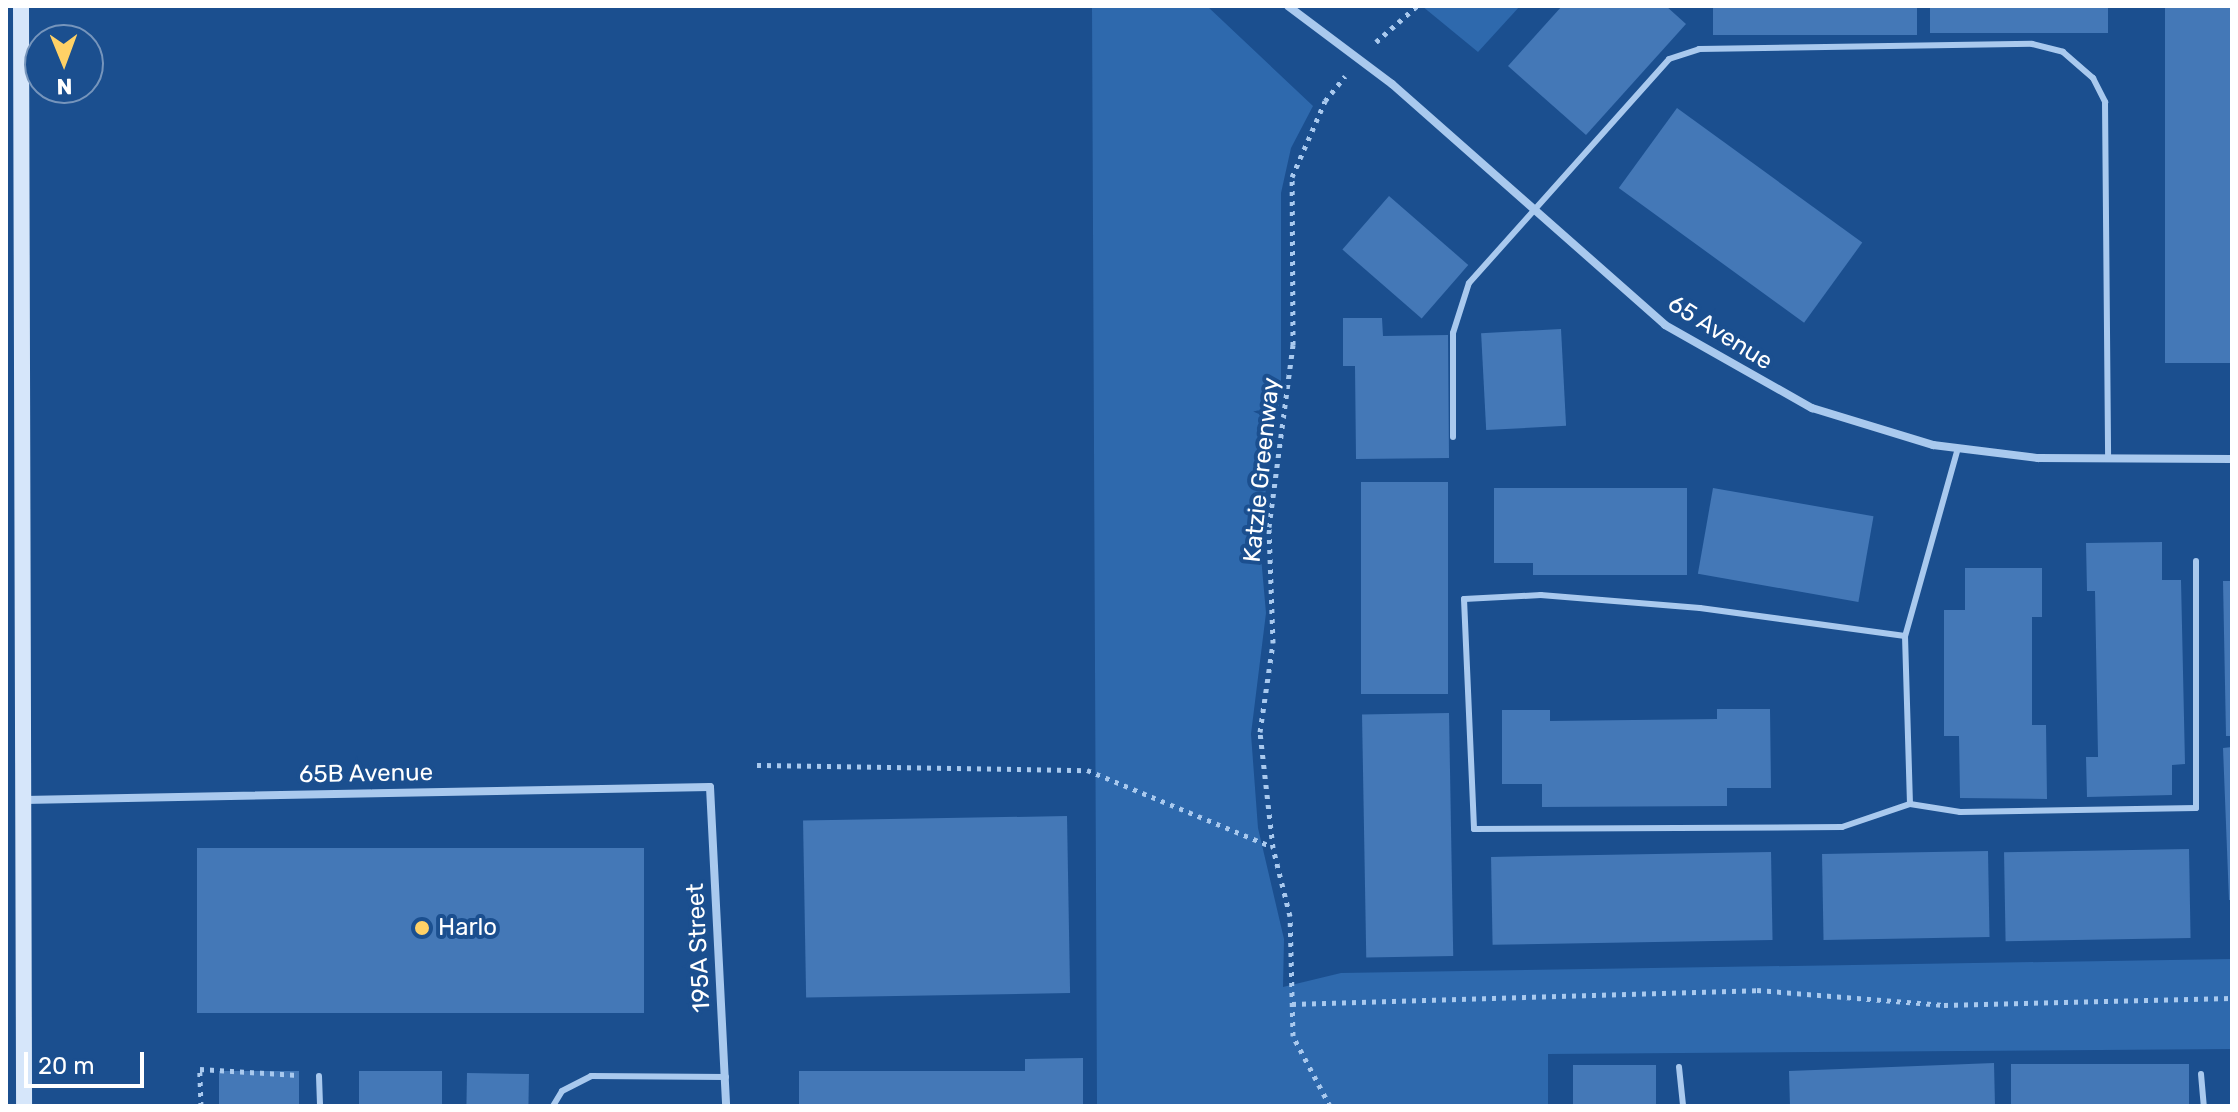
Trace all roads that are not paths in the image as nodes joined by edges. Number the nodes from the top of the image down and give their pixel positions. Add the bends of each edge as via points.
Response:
1 (21, 6) edge
2 (1288, 6) edge
3 (1530, 209) junction
4 (1453, 437) dead end
5 (1958, 448) junction
6 (2108, 458) junction
7 (2232, 459) edge
8 (2196, 561) dead end
9 (1905, 636) junction
10 (710, 787) joint
11 (24, 800) junction
12 (1910, 804) junction
13 (1679, 1067) dead end
14 (2201, 1074) dead end
15 (319, 1076) road end
16 (726, 1077) junction
17 (24, 1106) edge
18 (320, 1106) edge
19 (553, 1106) edge
20 (726, 1106) edge
21 (1683, 1106) edge
22 (2204, 1106) edge

1 - 11 main road
2 - 3 street, 65 Avenue via 1359,57
3 - 4 lane via 1469,283 1453,333
3 - 5 street, 65 Avenue via 1604,276 1717,359 1812,408
3 - 6 lane via 1669,59 1699,49 2032,44 2063,52 2093,78 2105,102
5 - 6 street, 65 Avenue via 2038,458
5 - 9 lane
6 - 7 street, 65 Avenue
8 - 12 lane via 2196,808 1960,812
9 - 12 lane
9 - 12 lane via 1700,608 1541,595 1464,599 1474,829 1842,827
10 - 11 street, 65B Avenue
10 - 16 street, 195A Street
11 - 17 main road
13 - 21 lane
14 - 22 lane
15 - 18 lane
16 - 19 lane via 591,1076 562,1091
16 - 20 street, 195A Street

